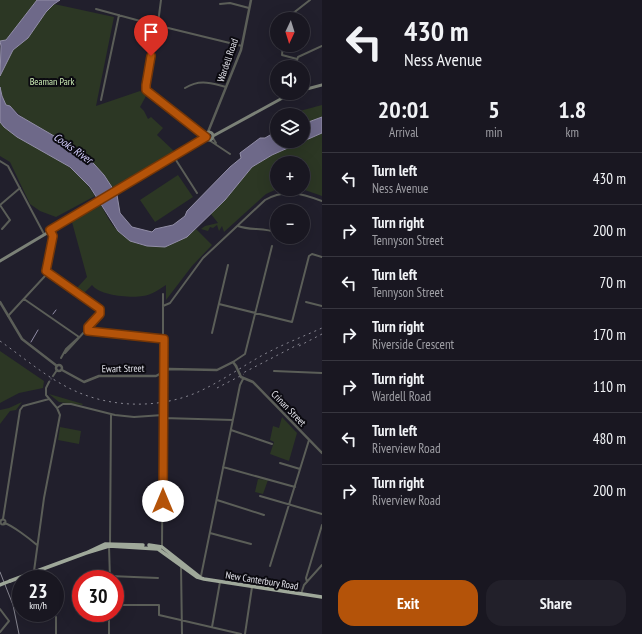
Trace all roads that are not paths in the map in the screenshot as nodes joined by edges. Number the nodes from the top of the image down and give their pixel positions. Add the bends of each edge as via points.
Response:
1 (160, 0) edge
2 (251, 0) edge
3 (310, 0) edge
4 (220, 4) dead end
5 (249, 8) junction
6 (96, 9) dead end
7 (295, 12) edge
8 (118, 15) junction
9 (158, 23) junction
10 (155, 25) junction
11 (160, 26) junction
12 (157, 28) junction
13 (242, 46) junction
14 (322, 46) edge
15 (282, 52) edge
16 (297, 59) joint
17 (322, 85) edge
18 (226, 87) junction
19 (185, 88) dead end
20 (310, 88) edge
21 (101, 100) dead end
22 (277, 100) edge
23 (209, 136) junction
24 (230, 154) dead end
25 (174, 158) junction
26 (0, 161) edge
27 (20, 188) junction
28 (197, 193) dead end
29 (322, 201) edge
30 (0, 205) edge
31 (238, 226) junction
32 (2, 229) dead end
33 (50, 230) junction
34 (270, 230) edge
35 (44, 234) junction
36 (272, 246) dead end
37 (322, 257) edge
38 (0, 261) edge
39 (228, 265) dead end
40 (46, 271) junction
41 (163, 294) dead end
42 (24, 299) junction
43 (0, 302) edge
44 (306, 302) dead end
45 (218, 304) junction
46 (163, 306) junction
47 (322, 306) edge
48 (256, 313) junction
49 (8, 316) junction
50 (88, 331) junction
51 (212, 333) dead end
52 (79, 337) junction
53 (164, 339) junction
54 (61, 358) dead end
55 (233, 362) junction
56 (57, 366) junction
57 (57, 370) junction
58 (62, 370) junction
59 (274, 371) dead end
60 (163, 372) junction
61 (322, 373) edge
62 (53, 376) tunnel mouth
63 (242, 378) junction
64 (49, 382) tunnel mouth
65 (49, 399) junction
66 (57, 408) junction
67 (111, 415) junction
68 (163, 415) junction
69 (163, 418) junction
70 (233, 420) junction
71 (231, 430) junction
72 (309, 440) junction
73 (272, 444) dead end
74 (322, 452) edge
75 (280, 463) dead end
76 (223, 467) junction
77 (300, 469) junction
78 (294, 487) junction
79 (260, 496) dead end
80 (217, 500) junction
81 (289, 505) junction
82 (322, 514) edge
83 (264, 515) dead end
84 (322, 525) edge
85 (210, 533) junction
86 (251, 544) dead end
87 (37, 545) junction
88 (110, 545) junction
89 (162, 547) junction
90 (181, 565) junction
91 (322, 565) edge
92 (270, 566) dead end
93 (34, 570) edge
94 (39, 570) edge
95 (110, 570) edge
96 (308, 570) junction
97 (315, 574) junction
98 (200, 577) junction
99 (124, 578) edge
100 (158, 578) dead end
101 (12, 581) edge
102 (308, 581) junction
103 (220, 582) junction
104 (0, 585) edge
105 (252, 587) junction
106 (301, 594) junction
107 (322, 597) edge
108 (124, 605) edge
109 (0, 609) edge
110 (182, 621) junction
111 (56, 622) edge
112 (109, 622) edge
113 (212, 627) junction
114 (0, 632) edge
115 (56, 634) edge
116 (109, 634) edge
117 (182, 634) edge
118 (241, 634) edge
119 (245, 634) edge

1 - 9 street
2 - 5 street, Wardell Road
3 - 7 street
4 - 5 street via 230,3
5 - 13 street, Wardell Road
6 - 8 street
8 - 10 street
8 - 21 street
9 - 10 street
9 - 11 street
10 - 12 street
11 - 12 street
11 - 13 street
12 - 23 street via 146,88 150,94 194,128
13 - 18 street, Wardell Road
14 - 16 street
15 - 16 street via 282,55
17 - 20 main road
18 - 19 street via 199,81
18 - 23 street, Wardell Road
22 - 23 main road
23 - 24 street
23 - 25 main road
25 - 28 street
25 - 33 main road
26 - 27 street via 8,166
27 - 30 street
27 - 35 street
29 - 31 street via 296,193 278,194 265,200
30 - 32 street via 10,220
31 - 34 street
31 - 46 street via 203,258 170,303
33 - 35 main road
33 - 40 street via 53,236
35 - 38 main road
36 - 48 street
37 - 48 street via 311,254 292,322
39 - 45 street
40 - 42 street via 45,276
40 - 50 street via 100,309 100,314 88,327
41 - 46 street
42 - 49 street
42 - 52 street
43 - 49 street
44 - 47 street
45 - 48 street
45 - 51 street
46 - 53 street
48 - 55 street via 245,355
49 - 56 street via 22,339
50 - 52 street via 84,331
50 - 53 street
52 - 54 street
53 - 60 street
55 - 60 street via 217,370 169,369
55 - 63 street, bridge
56 - 57 street
56 - 58 street via 62,366
57 - 58 street
57 - 62 street
58 - 60 street, Ewart Street via 84,382 99,376 156,376
59 - 61 street
60 - 68 street, bridge
63 - 70 street
63 - 72 street, Crinan Street via 253,382
64 - 65 street via 46,394
65 - 66 street
65 - 87 street via 23,406 20,410 2,519 4,523
66 - 67 street via 63,404 71,404
66 - 87 street via 60,415
67 - 68 street
67 - 88 street
68 - 69 street
69 - 70 street
69 - 89 street
70 - 71 street
71 - 73 street
71 - 76 street
72 - 74 street, Crinan Street
72 - 77 street
75 - 77 street
76 - 78 street
76 - 80 street
77 - 78 street
78 - 81 street
79 - 81 street
80 - 83 street
80 - 85 street
81 - 82 street
81 - 92 street
84 - 96 street
85 - 86 street
85 - 98 street
87 - 93 street
88 - 89 highway, New Canterbury Road
88 - 90 highway, New Canterbury Road via 158,549
88 - 94 highway, New Canterbury Road
88 - 95 street
89 - 98 highway, New Canterbury Road
90 - 98 highway, New Canterbury Road
90 - 110 street
91 - 97 street
96 - 97 street
96 - 102 street
97 - 102 street
98 - 103 highway, New Canterbury Road
99 - 100 street
101 - 104 highway, New Canterbury Road, bridge
102 - 106 street
103 - 105 highway, New Canterbury Road
103 - 113 street
105 - 106 highway, New Canterbury Road
105 - 119 street
106 - 107 highway, New Canterbury Road
108 - 110 street via 159,605 159,616
109 - 114 street via 9,620
110 - 113 street
110 - 117 street
111 - 115 street
112 - 116 street
113 - 118 street

